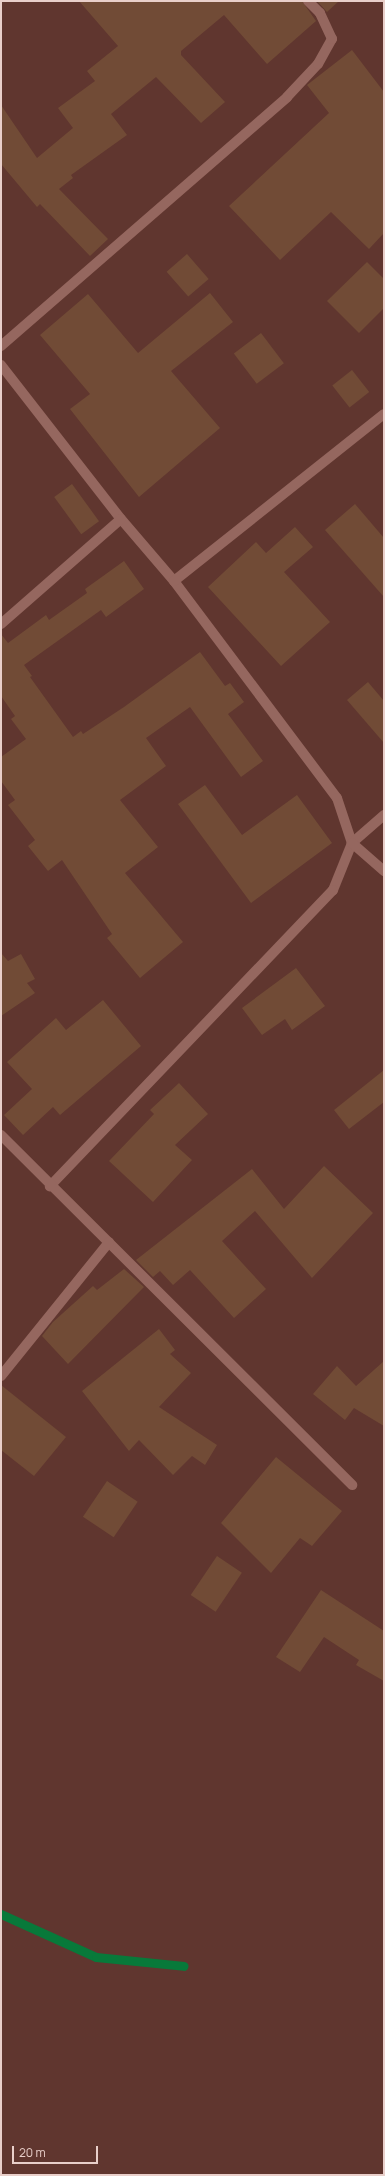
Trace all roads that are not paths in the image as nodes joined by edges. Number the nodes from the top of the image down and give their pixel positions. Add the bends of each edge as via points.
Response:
1 (308, 1) edge
2 (1, 346) edge
3 (1, 365) edge
4 (384, 414) edge
5 (121, 519) junction
6 (174, 581) junction
7 (1, 624) edge
8 (384, 815) edge
9 (352, 843) junction
10 (384, 871) edge
11 (1, 1135) edge
12 (50, 1186) junction
13 (109, 1242) junction
14 (1, 1376) edge
15 (352, 1486) dead end

1 - 2 street via 320,13 332,39 318,64 287,97
3 - 5 street
4 - 6 street
5 - 6 street
5 - 7 street
6 - 9 street via 337,798
8 - 9 street
9 - 10 street
9 - 12 street via 333,890
11 - 12 street
12 - 13 street
13 - 14 street
13 - 15 street

